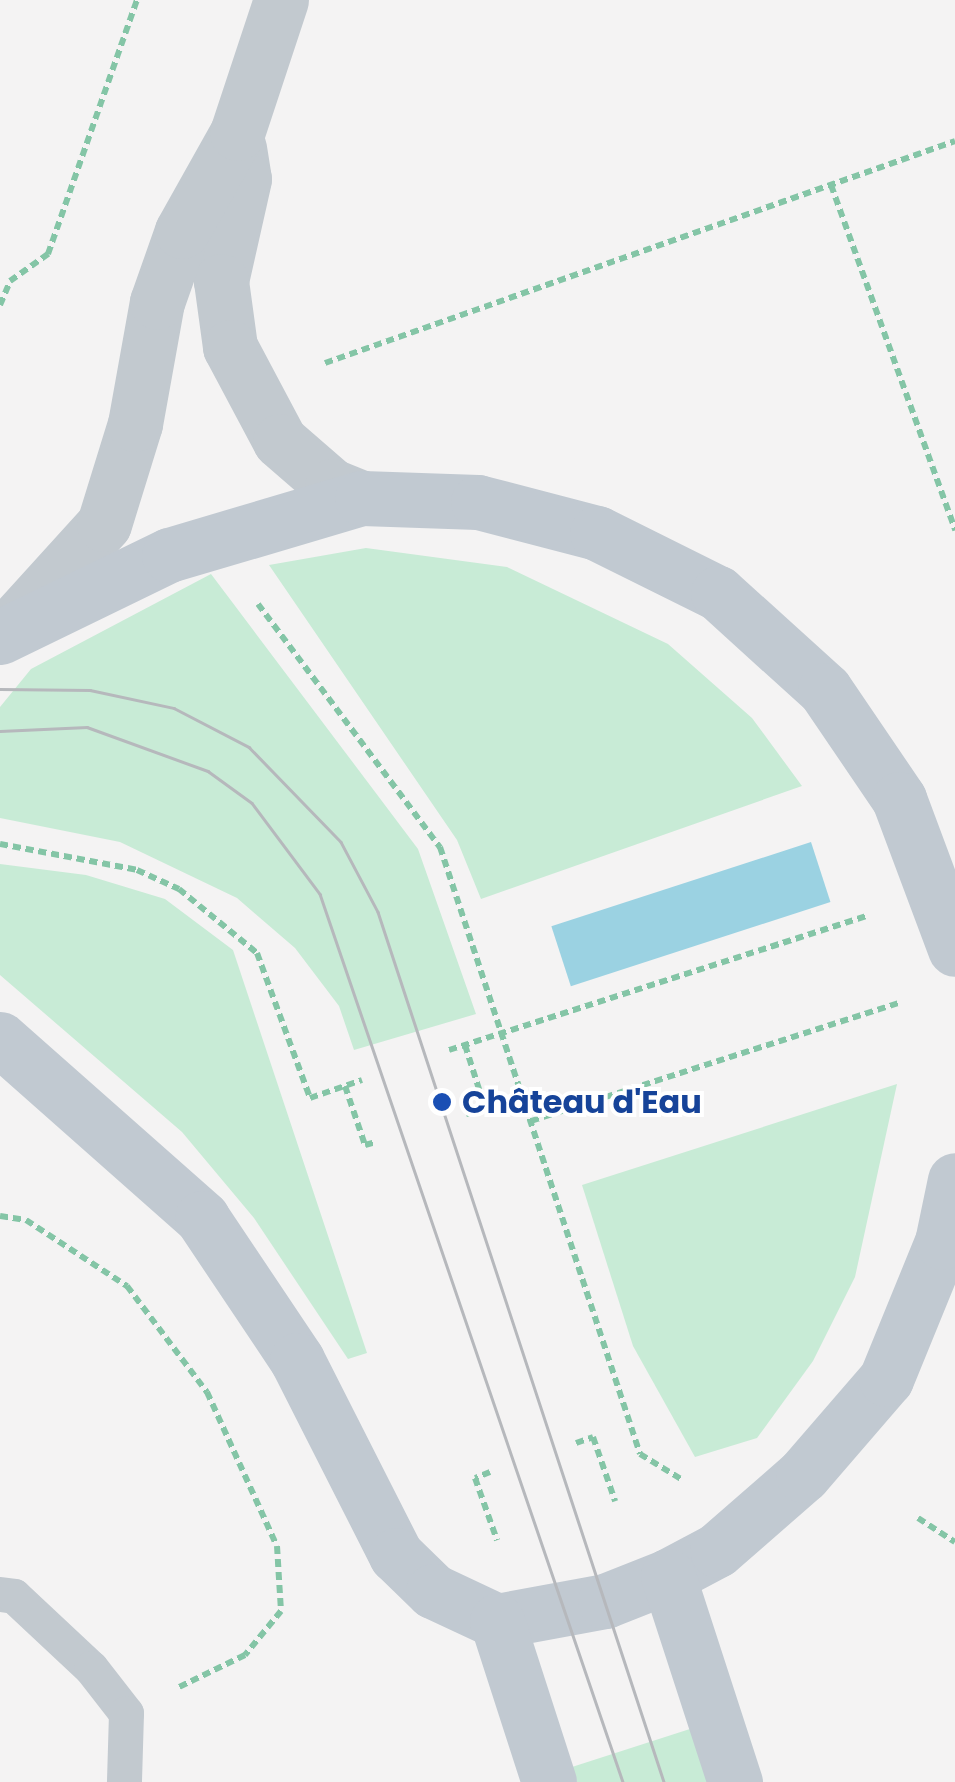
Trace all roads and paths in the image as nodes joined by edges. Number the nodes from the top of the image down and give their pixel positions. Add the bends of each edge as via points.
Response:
1 (136, 0) edge
2 (282, 0) edge
3 (237, 133) junction
4 (955, 141) edge
5 (831, 185) junction
6 (0, 305) edge
7 (325, 363) dead end
8 (362, 498) junction
9 (955, 530) edge
10 (247, 590) dead end
11 (2, 633) edge
12 (0, 844) edge
13 (873, 914) dead end
14 (952, 935) edge
15 (899, 1003) dead end
16 (504, 1032) junction
17 (0, 1039) edge
18 (465, 1045) junction
19 (449, 1050) dead end
20 (362, 1080) dead end
21 (344, 1086) junction
22 (466, 1114) dead end
23 (531, 1121) junction
24 (376, 1142) dead end
25 (955, 1180) edge
26 (0, 1216) edge
27 (940, 1269) edge
28 (576, 1443) dead end
29 (490, 1472) dead end
30 (682, 1479) dead end
31 (615, 1501) dead end
32 (918, 1518) dead end
33 (497, 1541) dead end
34 (955, 1542) edge
35 (668, 1576) junction
36 (0, 1594) edge
37 (497, 1622) junction
38 (126, 1713) junction
39 (124, 1782) edge
40 (549, 1782) edge
41 (735, 1782) edge

1 - 6 path via 48,254 10,281
2 - 3 street
3 - 8 street via 244,179 220,308 230,347 280,440 332,486
3 - 11 street via 182,231 157,302 104,524
4 - 5 path
5 - 7 path
5 - 9 path
8 - 11 main road via 169,555
8 - 14 main road via 478,502 539,516 639,550 718,593 854,727 899,799
10 - 16 path via 440,848
12 - 21 path via 137,870 194,900 257,953 310,1098
13 - 16 path
15 - 23 path
16 - 18 path
16 - 23 path
17 - 37 main road via 202,1218 296,1360 396,1555 433,1591
18 - 19 path
18 - 22 path via 486,1108
20 - 21 path
21 - 24 path via 365,1145
23 - 30 path via 640,1454
25 - 27 main road
26 - 38 path via 26,1220 127,1286 207,1392 277,1546 280,1611 245,1655
27 - 35 main road via 886,1379 855,1420 738,1534
28 - 31 path via 593,1437
29 - 33 path via 475,1478
32 - 34 path
35 - 37 main road via 605,1601
35 - 41 main road
36 - 38 lane via 14,1596 92,1668
37 - 40 main road
38 - 39 lane

